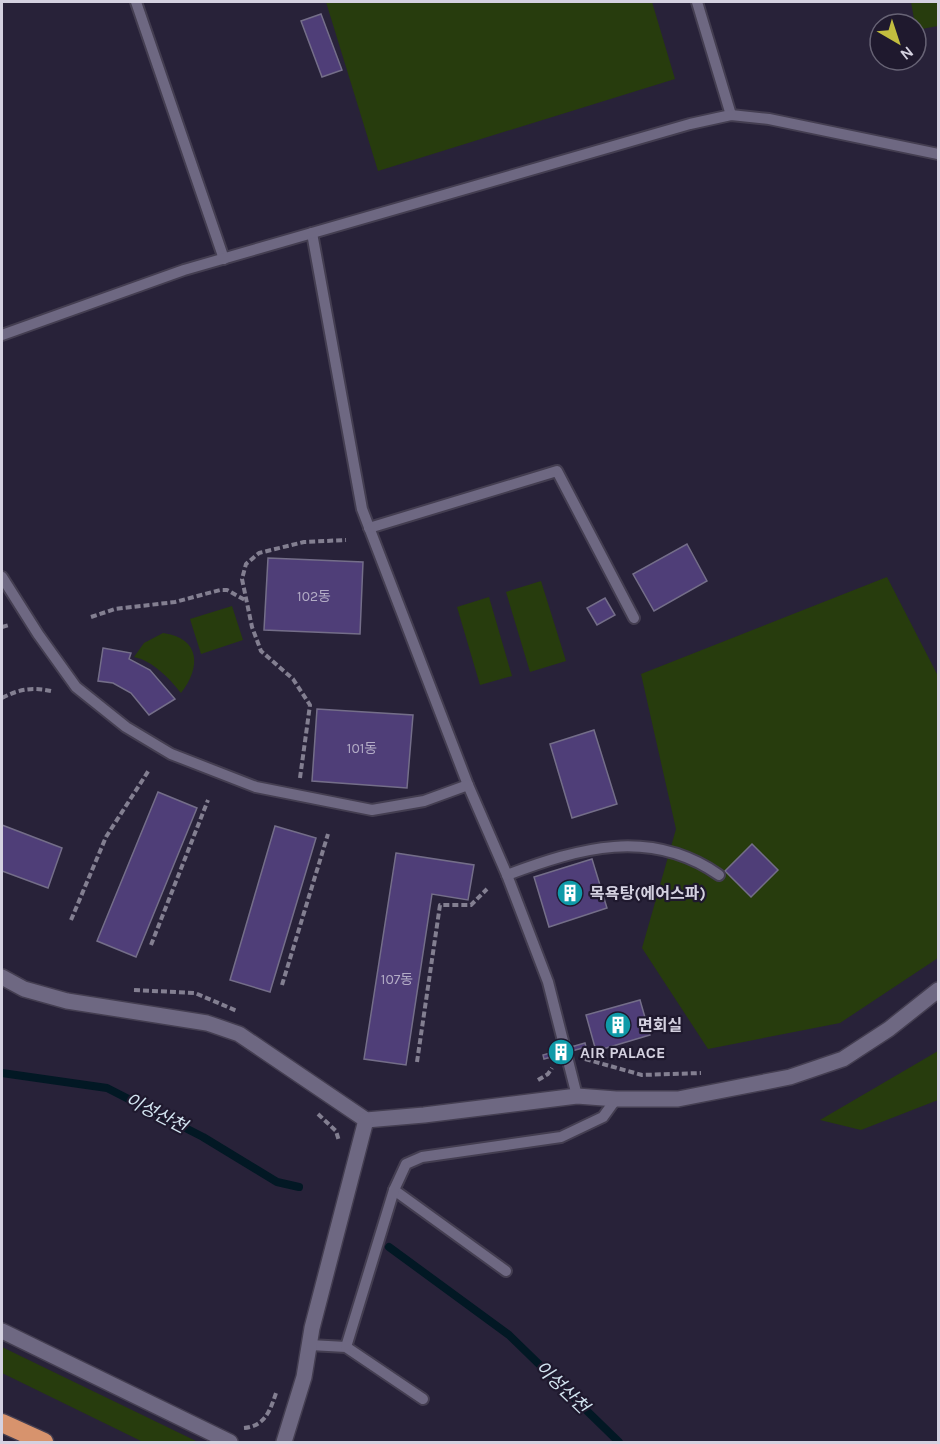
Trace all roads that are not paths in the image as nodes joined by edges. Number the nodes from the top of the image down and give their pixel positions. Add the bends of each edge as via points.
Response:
1 (136, 2) edge
2 (697, 2) edge
3 (731, 115) junction
4 (939, 154) edge
5 (312, 233) junction
6 (224, 259) junction
7 (2, 335) edge
8 (369, 528) junction
9 (2, 577) edge
10 (634, 618) dead end
11 (468, 786) junction
12 (507, 875) junction
13 (719, 875) dead end
14 (2, 977) edge
15 (939, 990) edge
16 (577, 1096) junction
17 (616, 1099) junction
18 (366, 1120) junction
19 (394, 1190) junction
20 (506, 1271) dead end
21 (2, 1331) edge
22 (310, 1345) junction
23 (346, 1347) junction
24 (423, 1399) dead end
25 (2, 1423) edge
26 (44, 1443) edge
27 (230, 1443) edge
28 (284, 1443) edge

1 - 6 lane
2 - 3 lane
3 - 4 lane via 769,119
3 - 5 lane
5 - 6 lane
5 - 8 lane via 362,509
6 - 7 lane
8 - 10 lane via 556,471
8 - 11 lane
9 - 11 lane via 76,687 126,728 181,758 256,787 372,810 424,801
11 - 12 lane
12 - 13 lane via 602,846 628,845 684,856
12 - 16 lane via 548,982
14 - 18 street via 24,989 68,1001 207,1023 239,1034
15 - 17 street via 843,1059 801,1073 678,1099
16 - 17 street
16 - 18 street
17 - 19 lane via 603,1117 561,1137 422,1156 406,1164
18 - 22 street
19 - 20 lane
19 - 23 lane
21 - 27 street
22 - 23 lane
22 - 28 street
23 - 24 lane
25 - 26 highway

